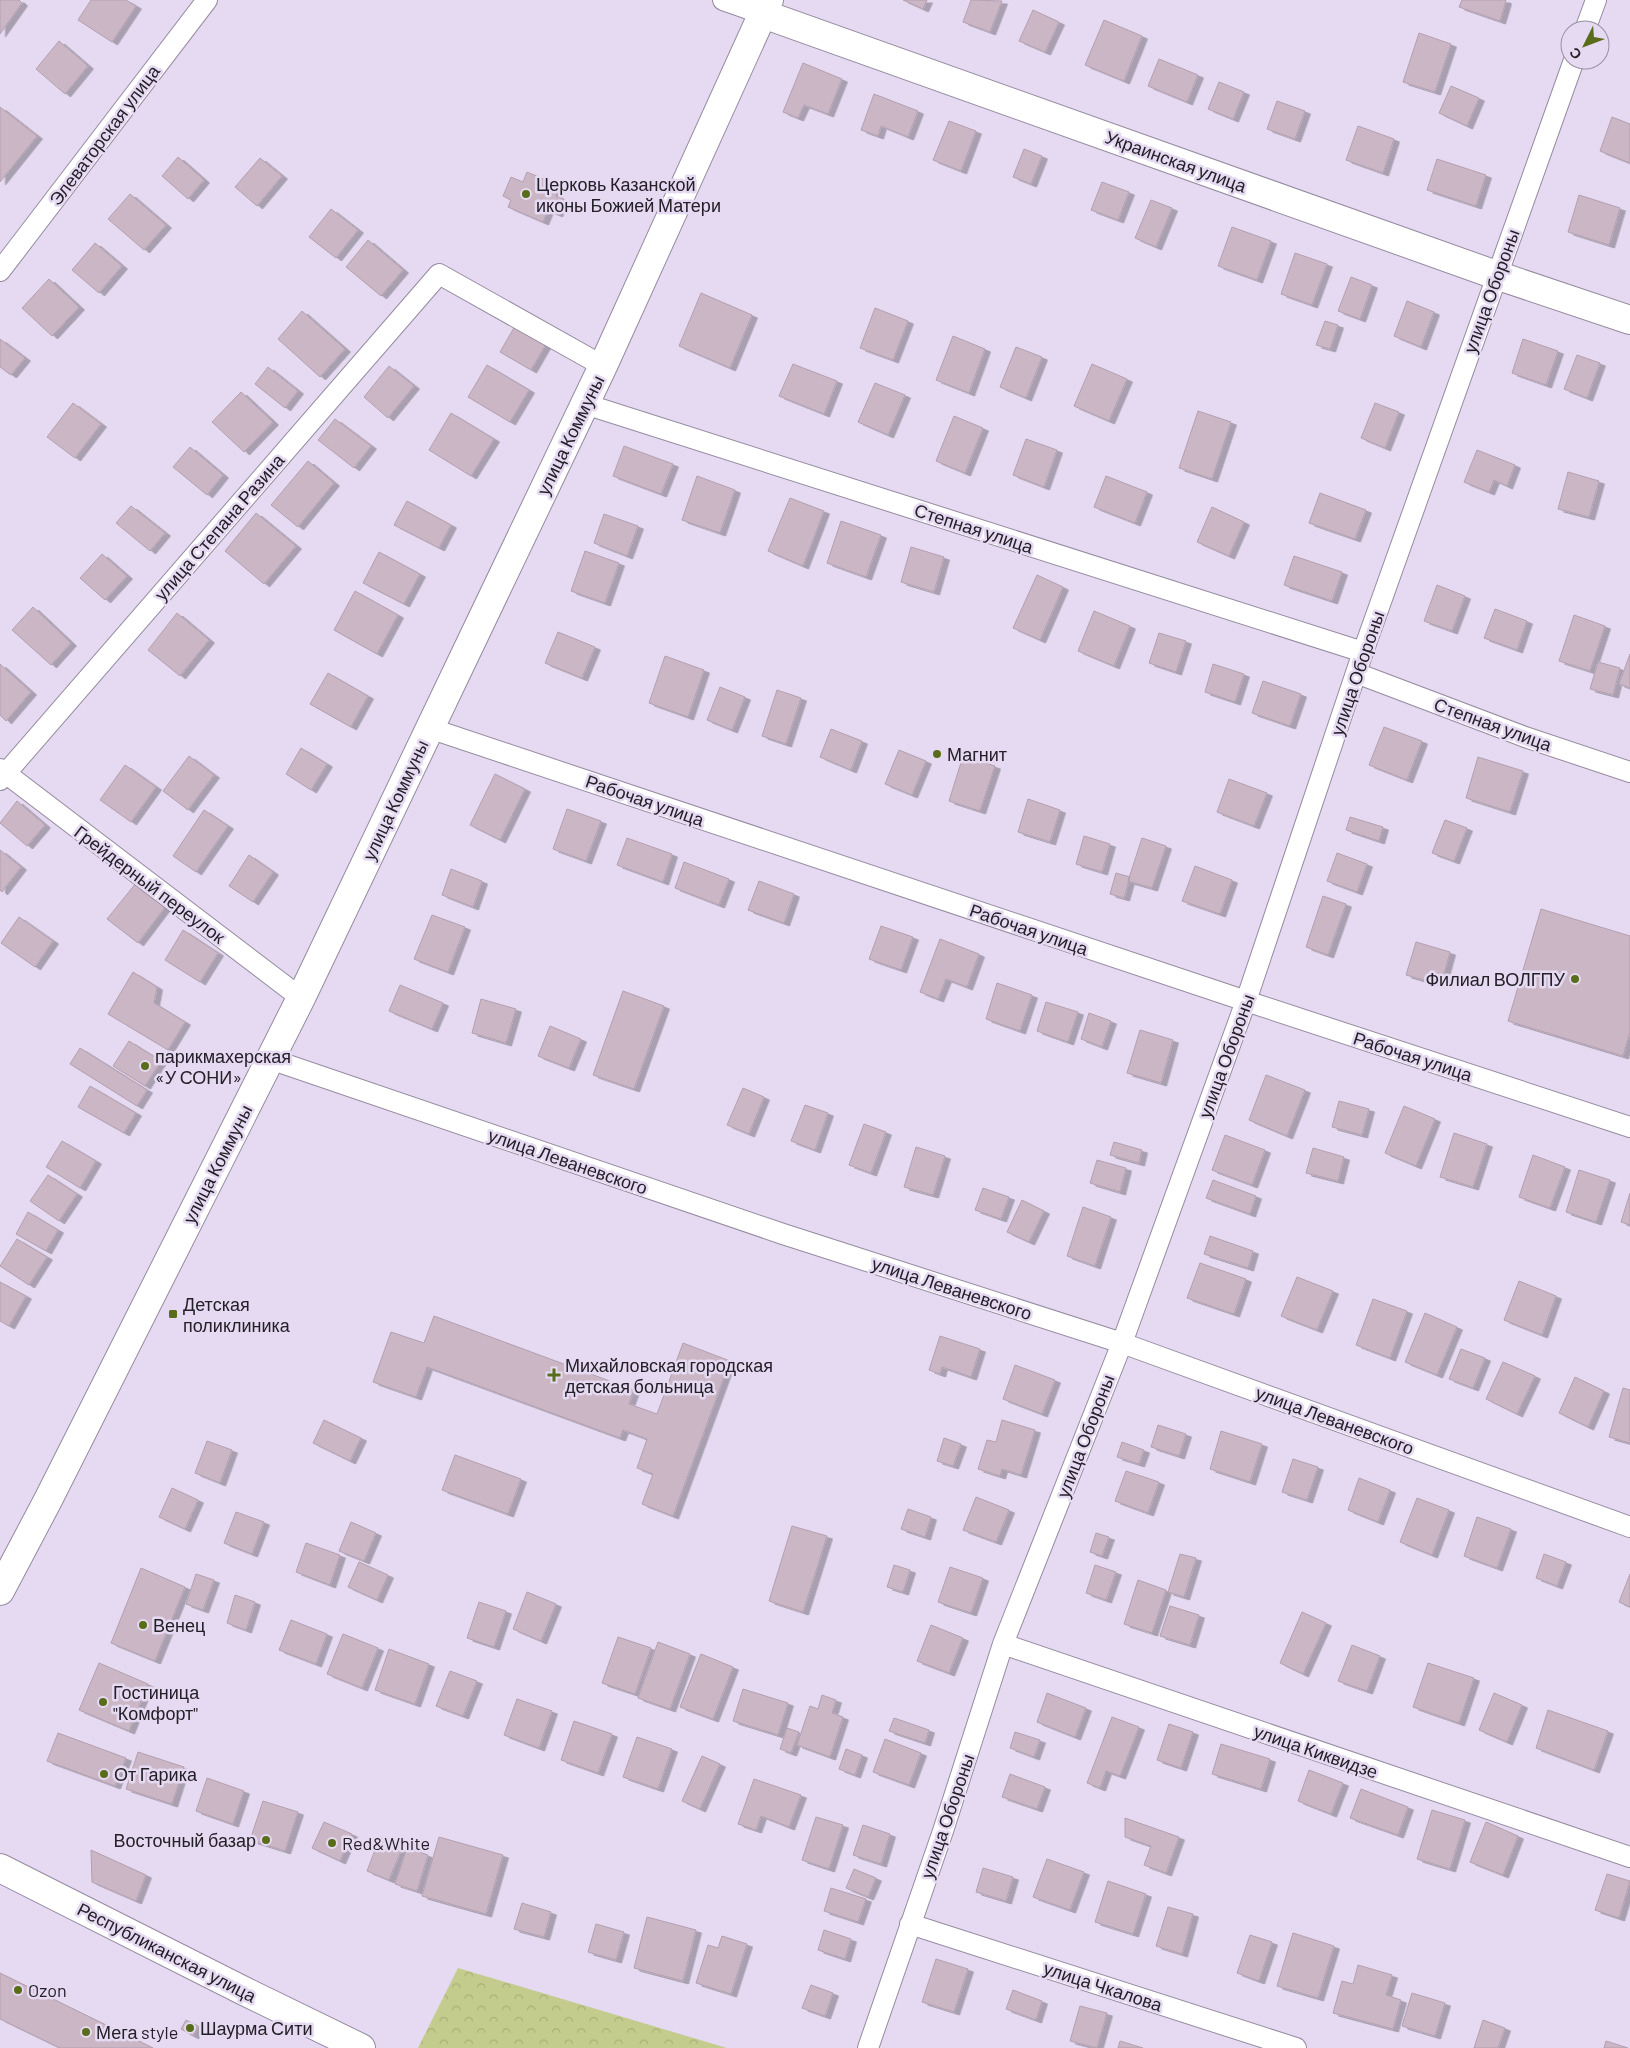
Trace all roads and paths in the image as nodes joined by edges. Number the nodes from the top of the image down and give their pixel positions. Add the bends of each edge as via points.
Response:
1 (208, 0) edge
2 (723, 0) edge
3 (1596, 0) edge
4 (766, 7) edge
5 (1589, 20) edge
6 (1570, 70) edge
7 (0, 270) edge
8 (1496, 275) junction
9 (1630, 320) edge
10 (603, 366) junction
11 (585, 404) junction
12 (1363, 652) junction
13 (1356, 673) junction
14 (429, 728) junction
15 (1630, 772) edge
16 (2, 775) edge
17 (301, 998) junction
18 (1246, 1001) junction
19 (270, 1060) junction
20 (1630, 1127) edge
21 (1122, 1343) junction
22 (1630, 1527) edge
23 (0, 1591) edge
24 (1003, 1644) junction
25 (1630, 1857) edge
26 (0, 1868) edge
27 (910, 1924) junction
28 (361, 2048) edge
29 (868, 2048) edge
30 (1296, 2048) edge

1 - 7 street, Элеваторская улица
2 - 4 street, Украинская улица
3 - 5 street
4 - 8 street, Украинская улица
4 - 10 street, улица Коммуны
6 - 8 street, улица Обороны
8 - 9 street, Украинская улица
8 - 12 street, улица Обороны
10 - 11 street, улица Коммуны
10 - 16 street, улица Степана Разина via 439,274
11 - 12 street, Степная улица
11 - 14 street, улица Коммуны
12 - 13 street, улица Обороны
13 - 15 street, Степная улица via 1525,737
13 - 18 street, улица Обороны
14 - 17 street, улица Коммуны
14 - 18 street, Рабочая улица
16 - 17 street, Грейдерный переулок
17 - 19 street, улица Коммуны
18 - 20 street, Рабочая улица
18 - 21 street, улица Обороны
19 - 21 street, улица Леваневского via 783,1234
19 - 23 street, улица Коммуны
21 - 22 street, улица Леваневского
21 - 24 street, улица Обороны
24 - 25 street, улица Киквидзе
24 - 27 street, улица Обороны
26 - 28 street, Республиканская улица
27 - 29 street, улица Обороны
27 - 30 street, улица Чкалова

